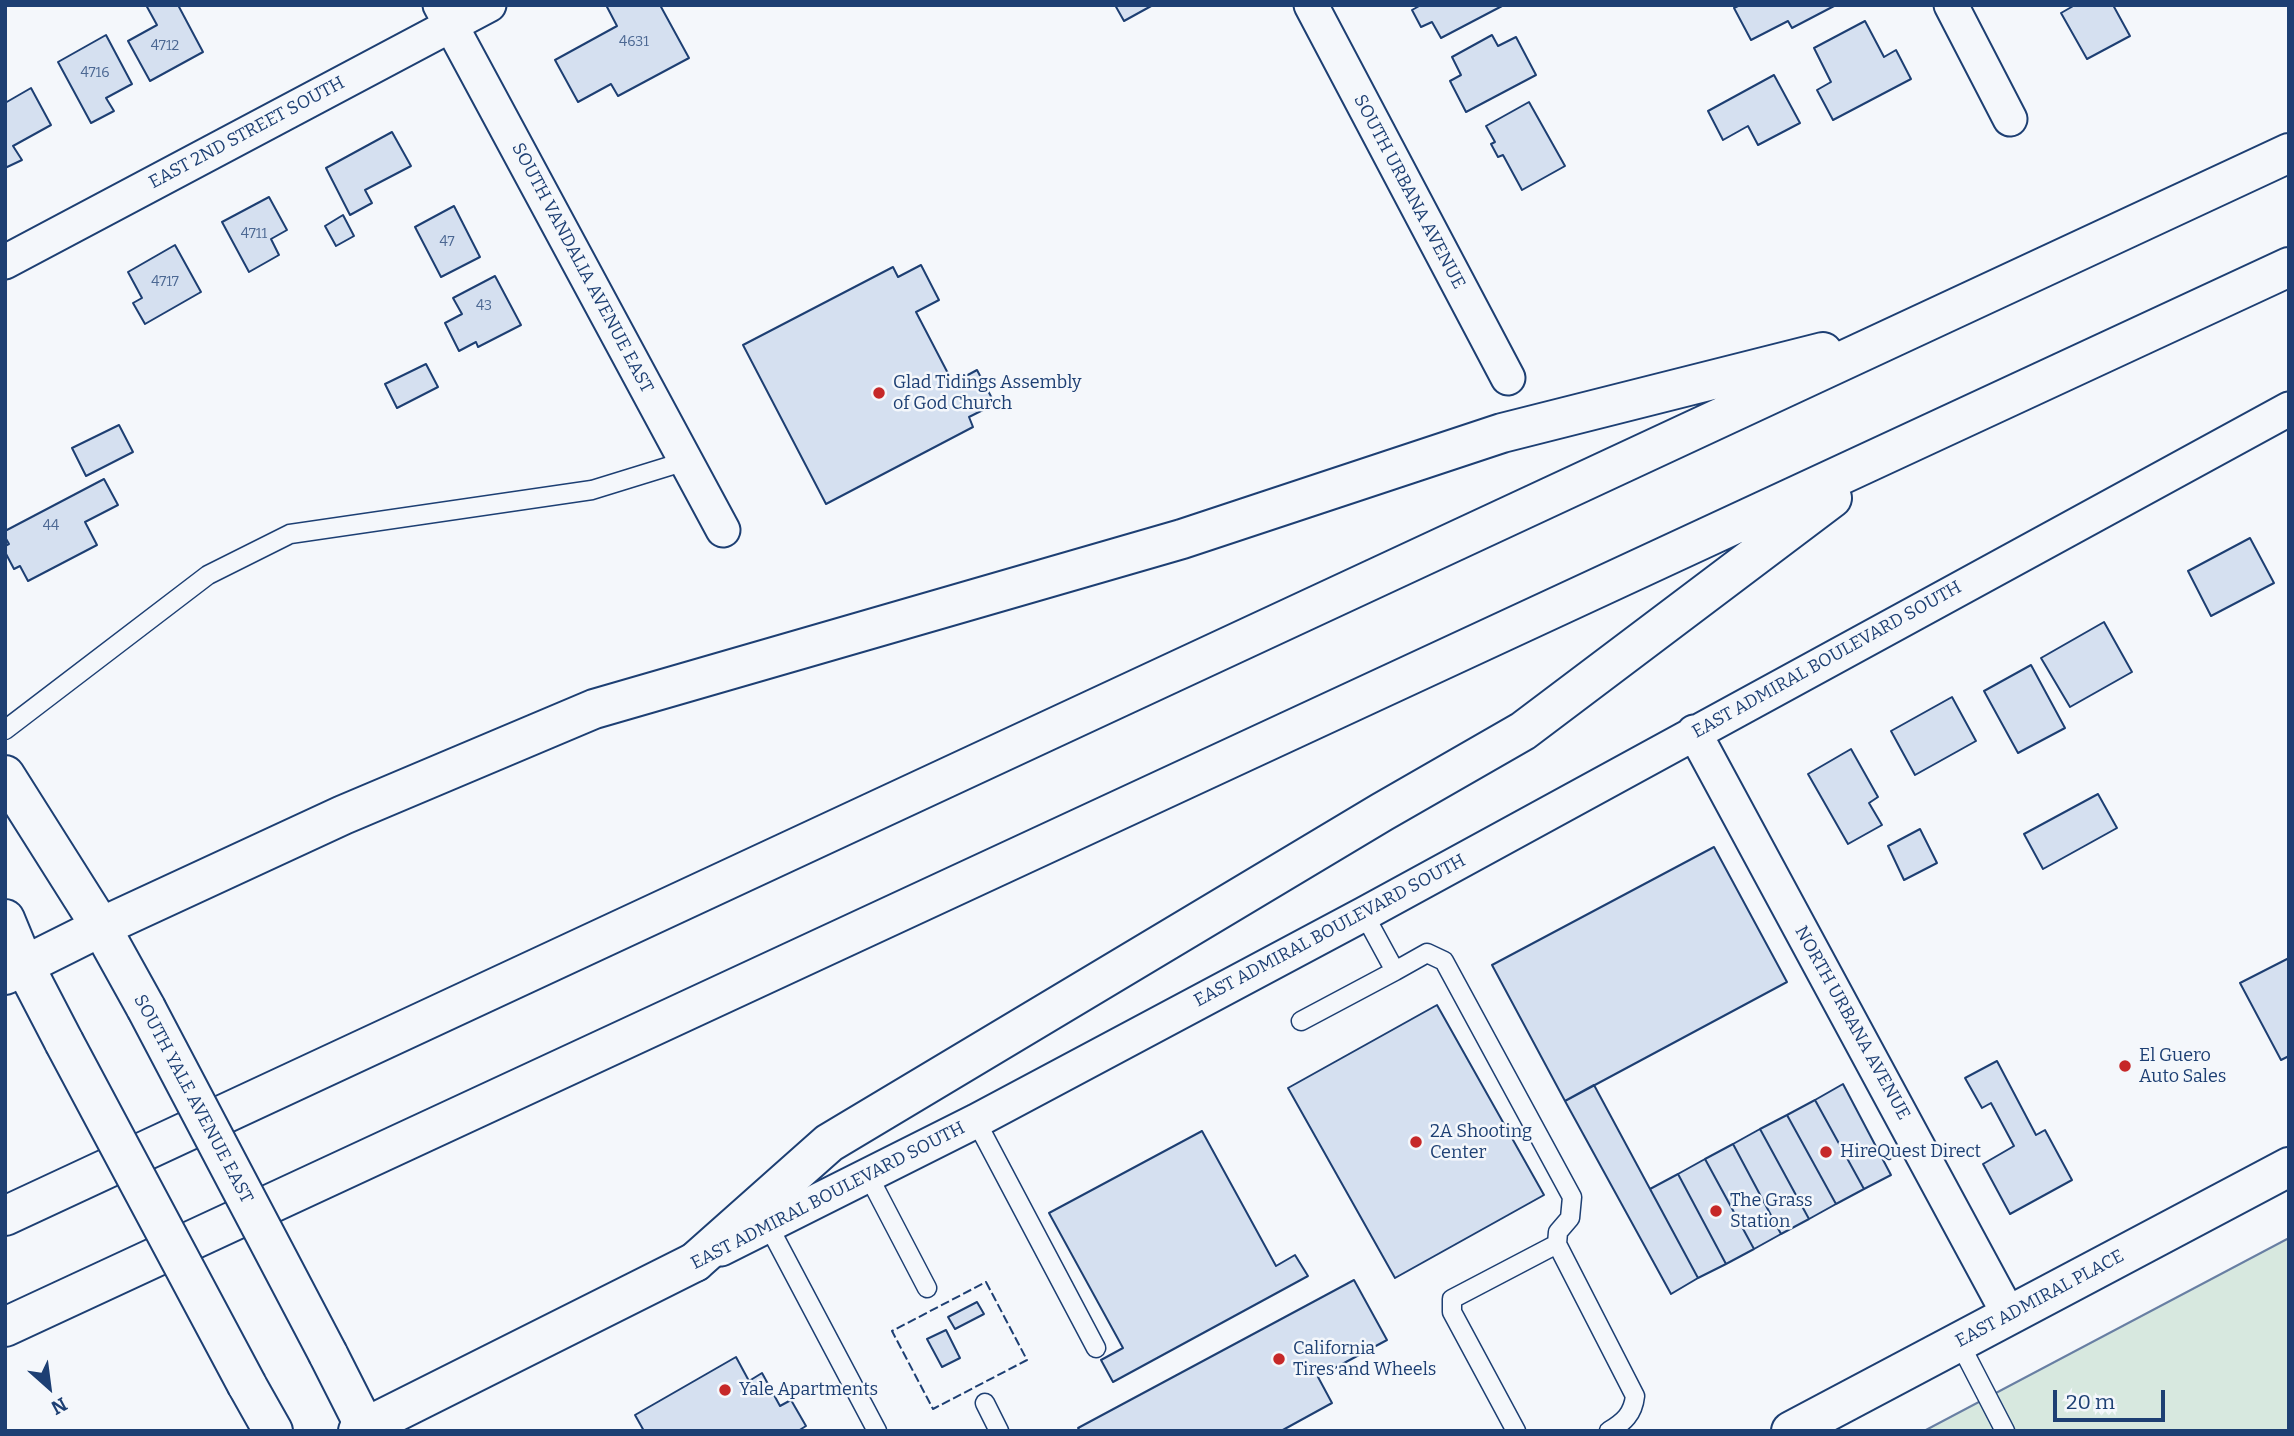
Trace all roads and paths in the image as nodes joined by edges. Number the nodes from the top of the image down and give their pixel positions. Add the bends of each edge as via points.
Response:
1 (488, 5) edge
2 (1311, 5) edge
3 (1951, 5) edge
4 (446, 15) edge
5 (2010, 119) dead end
6 (2289, 153) edge
7 (5, 262) edge
8 (2289, 267) edge
9 (1913, 329) junction
10 (1508, 378) dead end
11 (2289, 409) edge
12 (1893, 453) junction
13 (686, 461) junction
14 (723, 530) dead end
15 (5, 730) edge
16 (1694, 732) junction
17 (5, 775) edge
18 (1364, 914) junction
19 (5, 919) edge
20 (102, 927) junction
21 (15, 970) edge
22 (1395, 971) junction
23 (1301, 1021) dead end
24 (976, 1121) junction
25 (2289, 1167) edge
26 (868, 1175) junction
27 (5, 1216) edge
28 (768, 1225) junction
29 (1557, 1244) junction
30 (695, 1262) junction
31 (927, 1288) dead end
32 (2009, 1315) junction
33 (5, 1327) edge
34 (1959, 1342) junction
35 (1096, 1348) dead end
36 (985, 1403) dead end
37 (363, 1430) edge
38 (273, 1431) edge
39 (877, 1431) edge
40 (999, 1431) edge
41 (1516, 1431) edge
42 (1609, 1431) edge
43 (1791, 1431) edge
44 (2005, 1431) edge

1 - 4 street, EAST 2ND STREET SOUTH
2 - 10 street, SOUTH URBANA AVENUE
3 - 5 street
4 - 7 street, EAST 2ND STREET SOUTH
4 - 13 street, SOUTH VANDALIA AVENUE EAST
6 - 9 main road
8 - 12 main road
9 - 20 main road via 1502,433 1182,539 594,709 343,814
9 - 27 main road
11 - 16 street, EAST ADMIRAL BOULEVARD SOUTH
12 - 30 main road via 1522,731 829,1143
12 - 33 main road
13 - 14 street, SOUTH VANDALIA AVENUE EAST
13 - 15 lane via 592,490 290,534 208,575
16 - 18 street, EAST ADMIRAL BOULEVARD SOUTH
16 - 32 street, NORTH URBANA AVENUE
17 - 20 main road, SOUTH YALE AVENUE EAST
18 - 22 lane
18 - 24 street, EAST ADMIRAL BOULEVARD SOUTH
19 - 21 main road
20 - 21 main road
20 - 37 main road, SOUTH YALE AVENUE EAST, bridge via 328,1354
21 - 38 main road, bridge via 64,1042
22 - 23 lane
22 - 29 lane via 1427,953 1444,961 1572,1197 1570,1218 1558,1232
24 - 26 street, EAST ADMIRAL BOULEVARD SOUTH
24 - 35 lane
25 - 32 main road, EAST ADMIRAL PLACE
26 - 28 street, EAST ADMIRAL BOULEVARD SOUTH
26 - 31 lane
28 - 30 street, EAST ADMIRAL BOULEVARD SOUTH
28 - 39 lane
29 - 41 lane via 1451,1300 1452,1312
29 - 42 lane via 1635,1396 1633,1409
30 - 37 main road, EAST ADMIRAL BOULEVARD SOUTH
32 - 34 main road, EAST ADMIRAL PLACE
34 - 43 main road, EAST ADMIRAL PLACE
34 - 44 lane
36 - 40 lane

